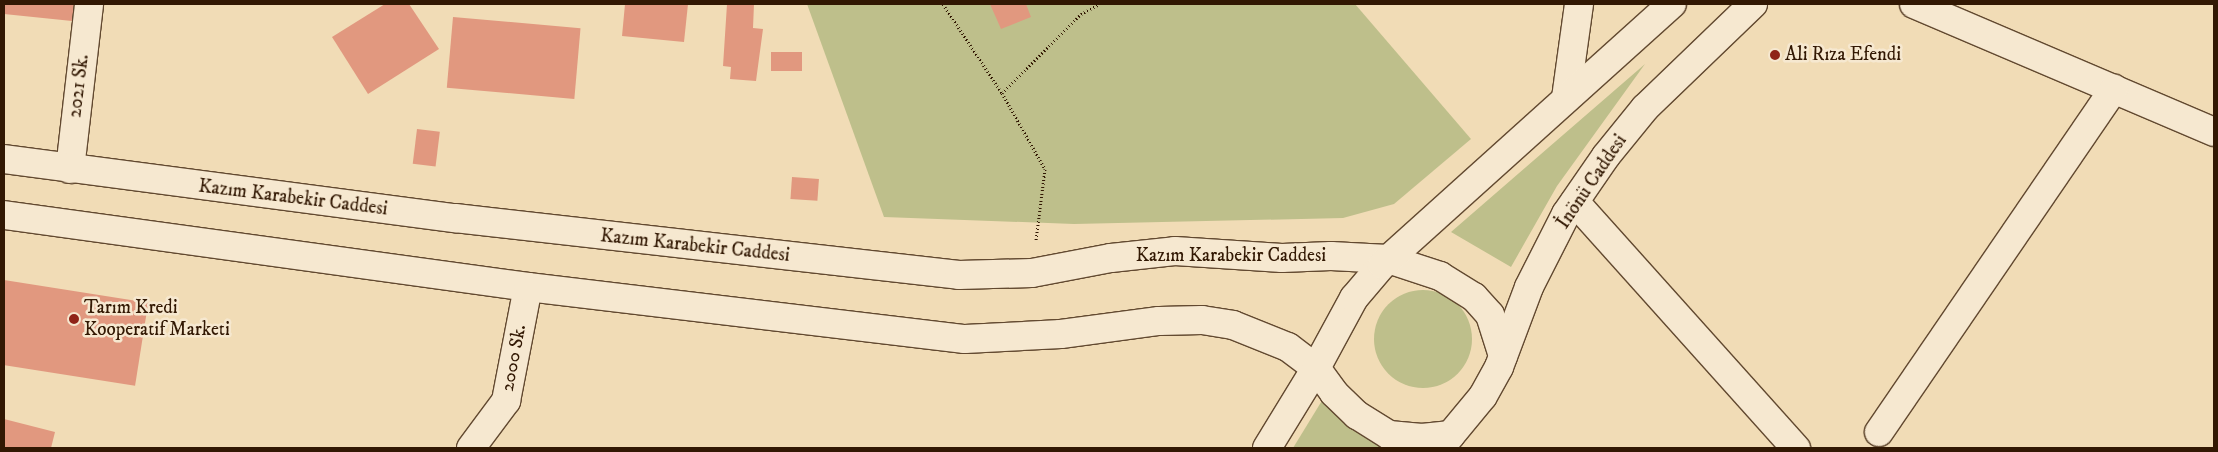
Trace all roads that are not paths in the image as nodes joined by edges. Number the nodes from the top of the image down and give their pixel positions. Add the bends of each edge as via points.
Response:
1 (89, 4) edge
2 (1579, 4) edge
3 (1672, 4) edge
4 (1753, 4) edge
5 (1914, 4) edge
6 (2114, 89) junction
7 (1566, 98) junction
8 (2214, 132) edge
9 (4, 160) edge
10 (70, 169) junction
11 (1575, 202) junction
12 (4, 215) edge
13 (1388, 259) junction
14 (528, 286) junction
15 (1504, 356) junction
16 (1316, 368) junction
17 (1878, 432) dead end
18 (1446, 442) edge
19 (472, 448) edge
20 (1267, 448) edge
21 (1796, 448) edge

1 - 10 street, 2021 Sk.
2 - 7 street
3 - 7 street
4 - 11 street, İnönü Caddesi via 1645,108 1606,156
5 - 6 street
6 - 8 street
6 - 17 street
7 - 13 street
9 - 10 street, Kazım Karabekir Caddesi
10 - 13 street, Kazım Karabekir Caddesi via 473,220 959,275 1032,273 1118,256 1175,251 1282,258
11 - 15 street, İnönü Caddesi via 1529,287
11 - 21 street
12 - 14 street
13 - 15 street via 1440,276 1474,297 1490,315
13 - 16 street via 1354,298
14 - 16 street via 966,339 1061,334 1159,320 1202,320 1233,325 1288,347
14 - 19 street, 2000 Sk. via 506,401
15 - 18 street, İnönü Caddesi via 1483,396
16 - 18 street via 1334,393 1357,415 1389,435
16 - 20 street

